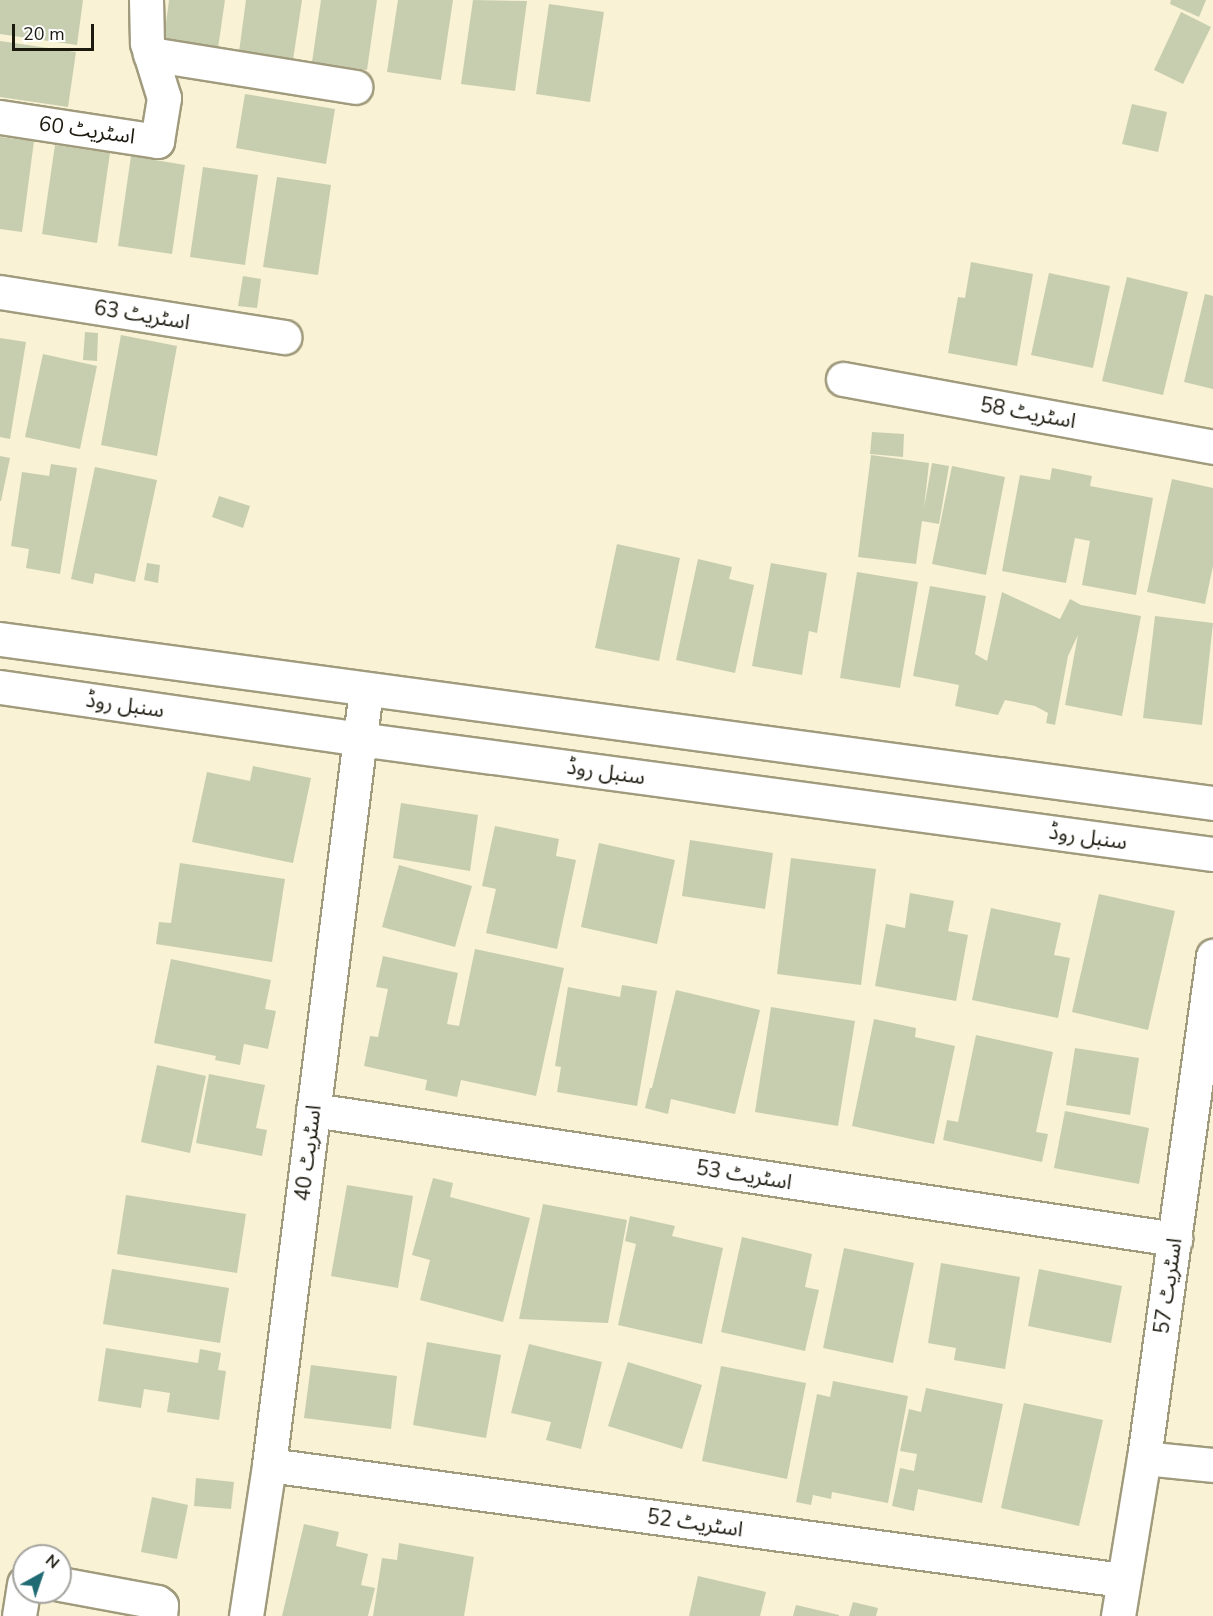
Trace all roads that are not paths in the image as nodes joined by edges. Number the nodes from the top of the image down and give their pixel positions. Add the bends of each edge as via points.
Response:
1 (146, 0) edge
2 (150, 54) junction
3 (355, 87) dead end
4 (0, 117) edge
5 (0, 292) edge
6 (284, 337) dead end
7 (843, 379) dead end
8 (1213, 447) edge
9 (0, 639) edge
10 (0, 687) edge
11 (366, 689) junction
12 (359, 739) junction
13 (1213, 802) edge
14 (1213, 854) edge
15 (1213, 956) edge
16 (313, 1110) junction
17 (1175, 1239) junction
18 (1144, 1458) junction
19 (269, 1465) junction
20 (1213, 1465) edge
21 (1122, 1580) junction
22 (72, 1586) edge
23 (159, 1616) edge
24 (246, 1616) edge
25 (1118, 1616) edge

1 - 2 street, اسٹریٹ 60
2 - 3 street
2 - 4 street, اسٹریٹ 60 via 164,98 157,141
5 - 6 street, اسٹریٹ 63
7 - 8 street, اسٹریٹ 58
9 - 11 street
10 - 12 street, سنبل روڈ
11 - 12 street, اسٹریٹ 40
11 - 13 street
12 - 14 street, سنبل روڈ
12 - 16 street, اسٹریٹ 40
15 - 17 street, اسٹریٹ 57
16 - 17 street, اسٹریٹ 53
16 - 19 street, اسٹریٹ 40
17 - 18 street, اسٹریٹ 57
18 - 20 street
18 - 21 street, اسٹریٹ 57
19 - 21 street, اسٹریٹ 52
19 - 24 street, اسٹریٹ 40
21 - 25 street, اسٹریٹ 57
22 - 23 street via 157,1602 161,1605

